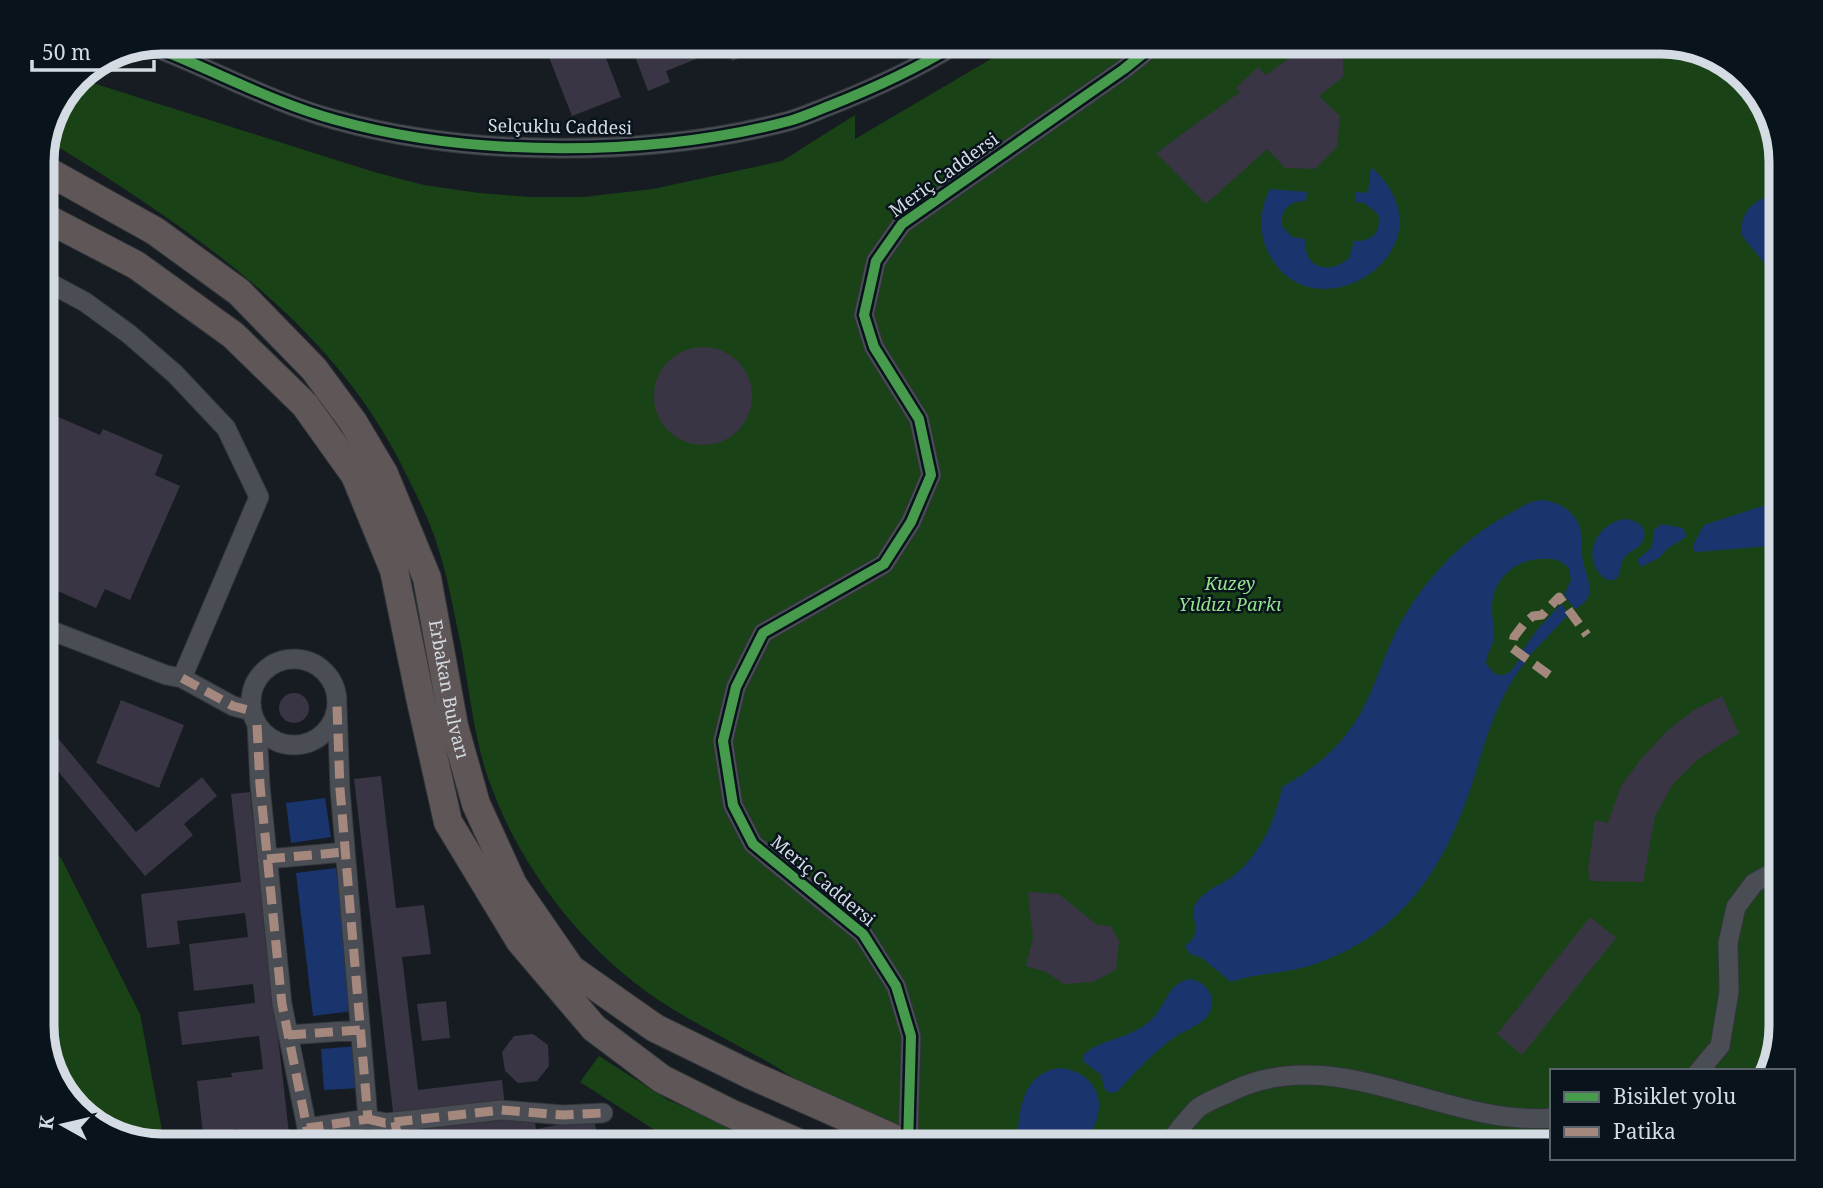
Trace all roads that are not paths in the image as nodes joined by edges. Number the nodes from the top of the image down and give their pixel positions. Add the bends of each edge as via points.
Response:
1 (171, 54) edge
2 (938, 54) edge
3 (1143, 54) edge
4 (54, 175) edge
5 (54, 222) edge
6 (54, 285) edge
7 (54, 632) edge
8 (174, 677) junction
9 (337, 706) junction
10 (255, 718) junction
11 (345, 852) junction
12 (267, 859) junction
13 (1769, 875) edge
14 (360, 1030) junction
15 (288, 1035) junction
16 (1701, 1069) edge
17 (603, 1113) dead end
18 (1550, 1118) edge
19 (368, 1119) junction
20 (395, 1122) junction
21 (397, 1134) edge
22 (778, 1134) edge
23 (882, 1134) edge
24 (909, 1134) edge
25 (1176, 1134) edge

1 - 2 street, Selçuklu Caddesi via 337,121 384,132 534,147 648,146 792,120 885,82
3 - 24 street, Meriç Caddersi via 902,224 876,261 864,315 874,347 919,419 932,475 911,522 884,564 763,633 736,687 723,741 733,805 753,844 863,934 895,985 911,1036
4 - 23 highway, Erbakan Bulvarı, bridge via 155,231 239,292 314,369 353,422 384,474 427,578 454,726 476,804 513,885 571,968 655,1028
5 - 22 highway, Erbakan Bulvarı via 136,265 233,335 305,405 355,475 394,570 448,822 520,941 594,1028 662,1079
6 - 8 street via 129,334 175,374 226,428 258,497
7 - 8 street
8 - 10 street
9 - 10 street via 332,724 322,736 295,746 267,736
9 - 10 street via 333,683 325,672 314,664 287,660 263,672 255,684 251,697
9 - 11 street
10 - 12 street
11 - 12 street
11 - 14 street
12 - 15 street
13 - 16 street via 1754,883 1737,907 1728,943 1730,992 1720,1046
14 - 15 street
14 - 19 street
15 - 19 street via 307,1128
17 - 20 street via 501,1110
18 - 25 street via 1530,1120 1470,1110 1315,1073 1250,1082 1199,1108
19 - 20 street
20 - 21 street

